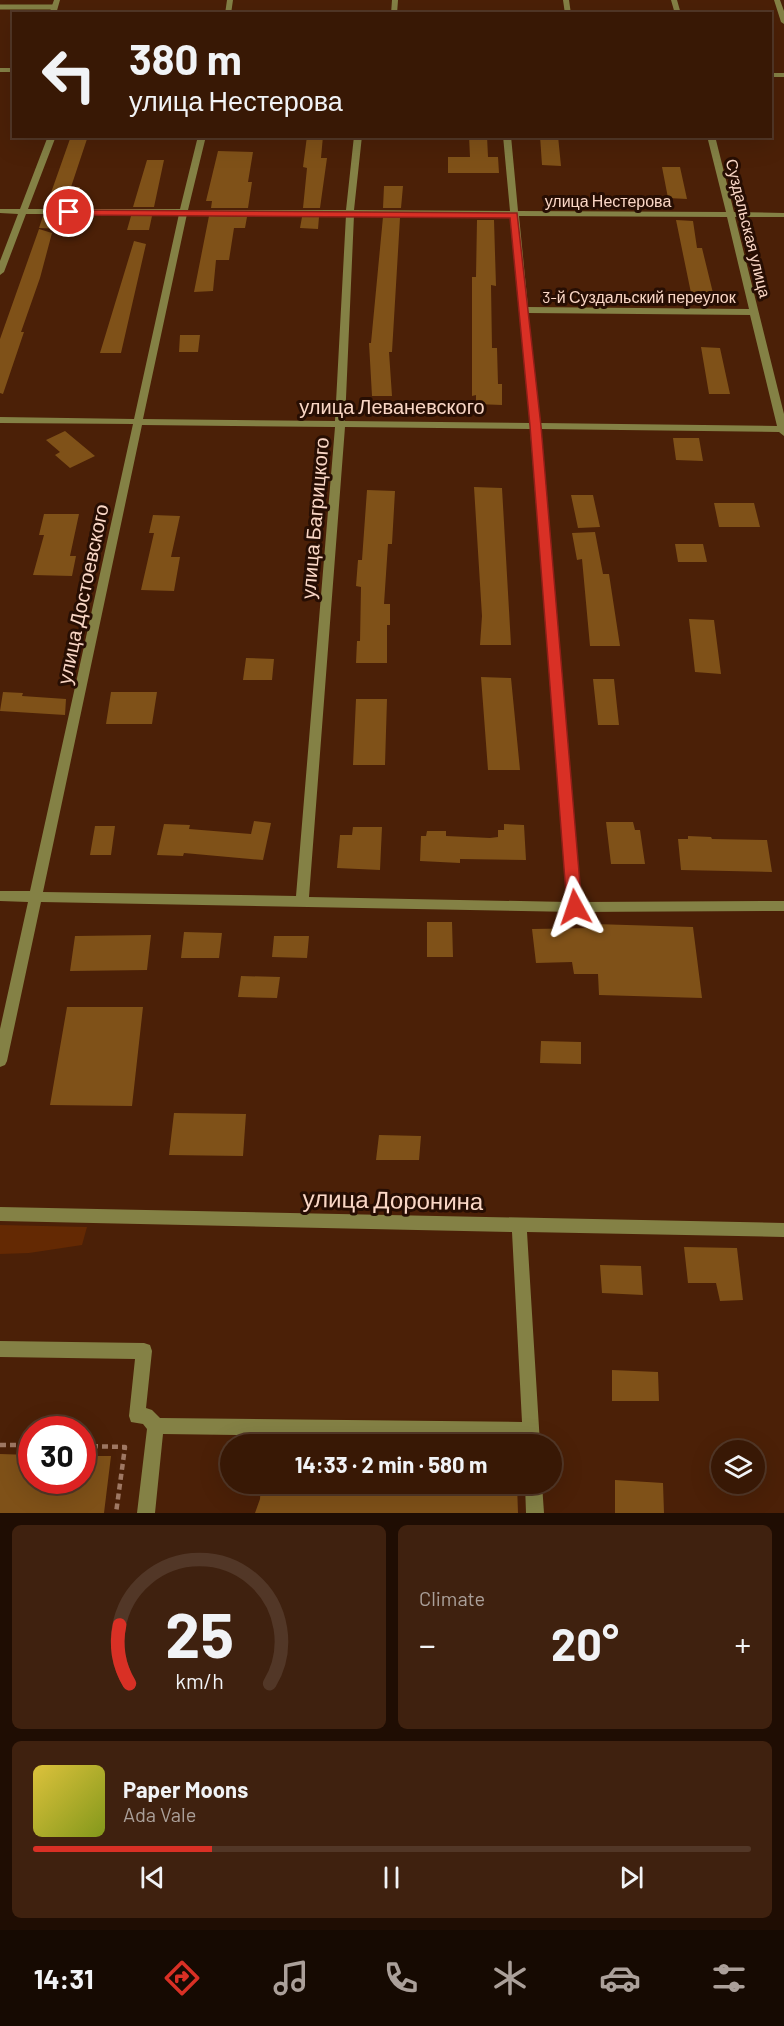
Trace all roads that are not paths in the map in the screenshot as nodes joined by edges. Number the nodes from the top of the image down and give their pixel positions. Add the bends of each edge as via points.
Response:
1 (777, 0) edge
2 (0, 7) edge
3 (54, 7) edge
4 (784, 22) edge
5 (51, 138) edge
6 (202, 138) edge
7 (357, 138) edge
8 (507, 138) edge
9 (712, 138) edge
10 (0, 211) edge
11 (23, 211) junction
12 (183, 213) junction
13 (350, 214) junction
14 (514, 215) junction
15 (731, 215) junction
16 (784, 215) edge
17 (0, 272) edge
18 (524, 310) junction
19 (755, 312) junction
20 (0, 420) edge
21 (138, 422) junction
22 (340, 424) junction
23 (535, 426) junction
24 (784, 430) edge
25 (0, 896) edge
26 (34, 896) junction
27 (302, 902) junction
28 (784, 906) edge
29 (575, 907) junction
30 (0, 1061) edge
31 (0, 1214) edge
32 (519, 1225) junction
33 (784, 1230) edge
34 (0, 1349) edge
35 (156, 1426) junction
36 (407, 1434) edge
37 (532, 1434) edge
38 (534, 1494) edge
39 (146, 1513) edge
40 (535, 1513) edge

1 - 4 street
2 - 3 lane
5 - 11 street
6 - 12 street, улица Достоевского
7 - 13 street, улица Багрицкого
8 - 14 street
9 - 15 street, Суздальская улица
10 - 11 street, улица Нестерова
11 - 12 street, улица Нестерова
11 - 17 street
12 - 13 street, улица Нестерова
12 - 21 street, улица Достоевского
13 - 14 street, улица Нестерова
13 - 22 street, улица Багрицкого
14 - 15 street, улица Нестерова
14 - 18 street
15 - 16 street, улица Нестерова
15 - 19 street, Суздальская улица
18 - 19 street, 3-й Суздальский переулок
18 - 23 street
19 - 24 street, Суздальская улица
20 - 21 street, улица Леваневского
21 - 22 street, улица Леваневского
21 - 26 street, улица Достоевского
22 - 23 street, улица Леваневского
22 - 27 street, улица Багрицкого
23 - 24 street, улица Леваневского
23 - 29 street
25 - 26 street
26 - 27 street
26 - 30 street, улица Достоевского
27 - 29 street
28 - 29 street
31 - 32 street, улица Доронина
32 - 33 street, улица Доронина
32 - 37 street
34 - 35 street via 144,1351 137,1416 146,1416
35 - 36 street
35 - 39 street
38 - 40 street

